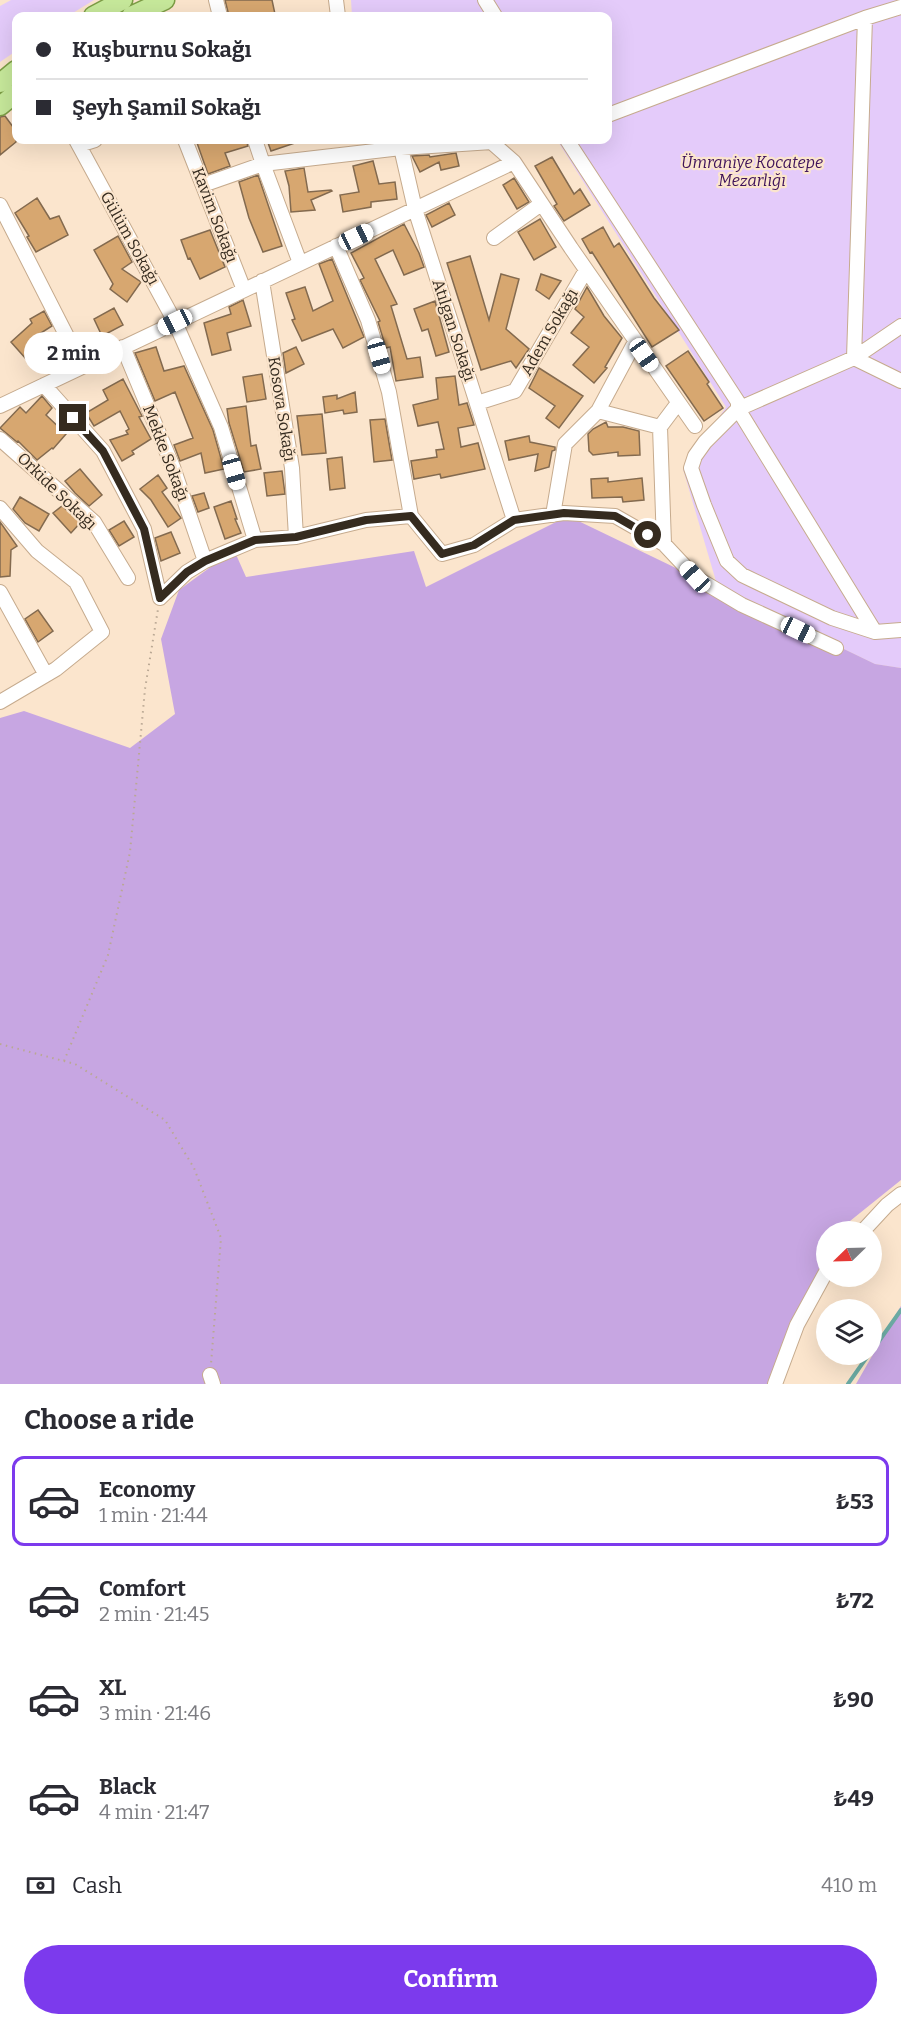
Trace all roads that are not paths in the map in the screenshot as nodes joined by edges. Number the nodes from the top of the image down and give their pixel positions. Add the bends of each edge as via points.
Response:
1 (123, 0) edge
2 (165, 0) edge
3 (901, 7) edge
4 (100, 12) edge
5 (141, 12) edge
6 (865, 18) junction
7 (12, 73) edge
8 (0, 83) edge
9 (12, 96) edge
10 (0, 106) edge
11 (612, 113) edge
12 (78, 144) edge
13 (187, 144) edge
14 (256, 144) edge
15 (399, 144) edge
16 (494, 144) edge
17 (570, 144) edge
18 (513, 162) junction
19 (263, 164) junction
20 (203, 185) junction
21 (541, 204) junction
22 (0, 206) edge
23 (415, 209) junction
24 (5, 229) edge
25 (494, 238) dead end
26 (336, 246) junction
27 (300, 263) junction
28 (585, 270) junction
29 (262, 281) junction
30 (244, 290) junction
31 (175, 322) junction
32 (901, 326) edge
33 (635, 342) junction
34 (123, 347) junction
35 (854, 358) junction
36 (82, 366) junction
37 (901, 381) edge
38 (44, 385) junction
39 (678, 403) junction
40 (477, 404) junction
41 (0, 406) edge
42 (738, 409) junction
43 (598, 411) junction
44 (695, 426) dead end
45 (660, 427) junction
46 (0, 439) edge
47 (0, 508) edge
48 (553, 515) junction
49 (411, 516) junction
50 (514, 520) junction
51 (296, 537) junction
52 (255, 540) junction
53 (664, 544) junction
54 (205, 561) junction
55 (128, 578) dead end
56 (0, 592) edge
57 (901, 630) edge
58 (875, 632) junction
59 (836, 648) dead end
60 (46, 675) junction
61 (0, 702) edge
62 (901, 1194) edge
63 (872, 1221) edge
64 (818, 1287) edge
65 (775, 1384) edge

1 - 4 main road
2 - 5 main road
3 - 6 street
6 - 11 street
6 - 35 street
7 - 8 main road
9 - 10 main road
12 - 31 street, Gülüm Sokağı
13 - 20 street, Kavim Sokağı
14 - 19 street
15 - 19 street
15 - 23 street, Atılgan Sokağı
16 - 18 street
17 - 42 street via 738,402
18 - 21 street
18 - 23 street
19 - 20 street
19 - 27 street
20 - 30 street, Kavim Sokağı
21 - 25 street
21 - 28 street
22 - 24 street
23 - 26 street
23 - 40 street, Atılgan Sokağı
24 - 36 street
26 - 27 street
26 - 49 street via 368,320 389,392
27 - 29 street
28 - 33 street
28 - 40 street, Adem Sokağı via 515,391
29 - 30 street
29 - 51 street, Kosova Sokağı via 292,468
30 - 31 street
31 - 34 street
31 - 52 street, Gülüm Sokağı via 221,427
32 - 35 street
33 - 39 street
33 - 43 street
34 - 36 street
34 - 54 street, Mekke Sokağı via 173,467
35 - 37 street
35 - 42 street
36 - 38 street
38 - 41 street
38 - 54 street via 103,451 144,529 160,598
39 - 44 street
39 - 45 street
40 - 50 street, Atılgan Sokağı
42 - 58 street
42 - 58 street via 705,442 691,468 726,561 742,575 832,618
43 - 45 street
43 - 48 street via 565,444
45 - 53 street
46 - 55 street, Orkide Sokağı via 94,522
47 - 60 street via 37,551 76,582 102,632
48 - 50 street
48 - 53 street via 615,516
49 - 50 street via 442,554 474,545
49 - 51 street via 366,520
51 - 52 street
52 - 54 street
53 - 59 street via 695,577 742,605
56 - 60 street
57 - 58 street
60 - 61 street
62 - 63 street
64 - 65 street via 797,1325

